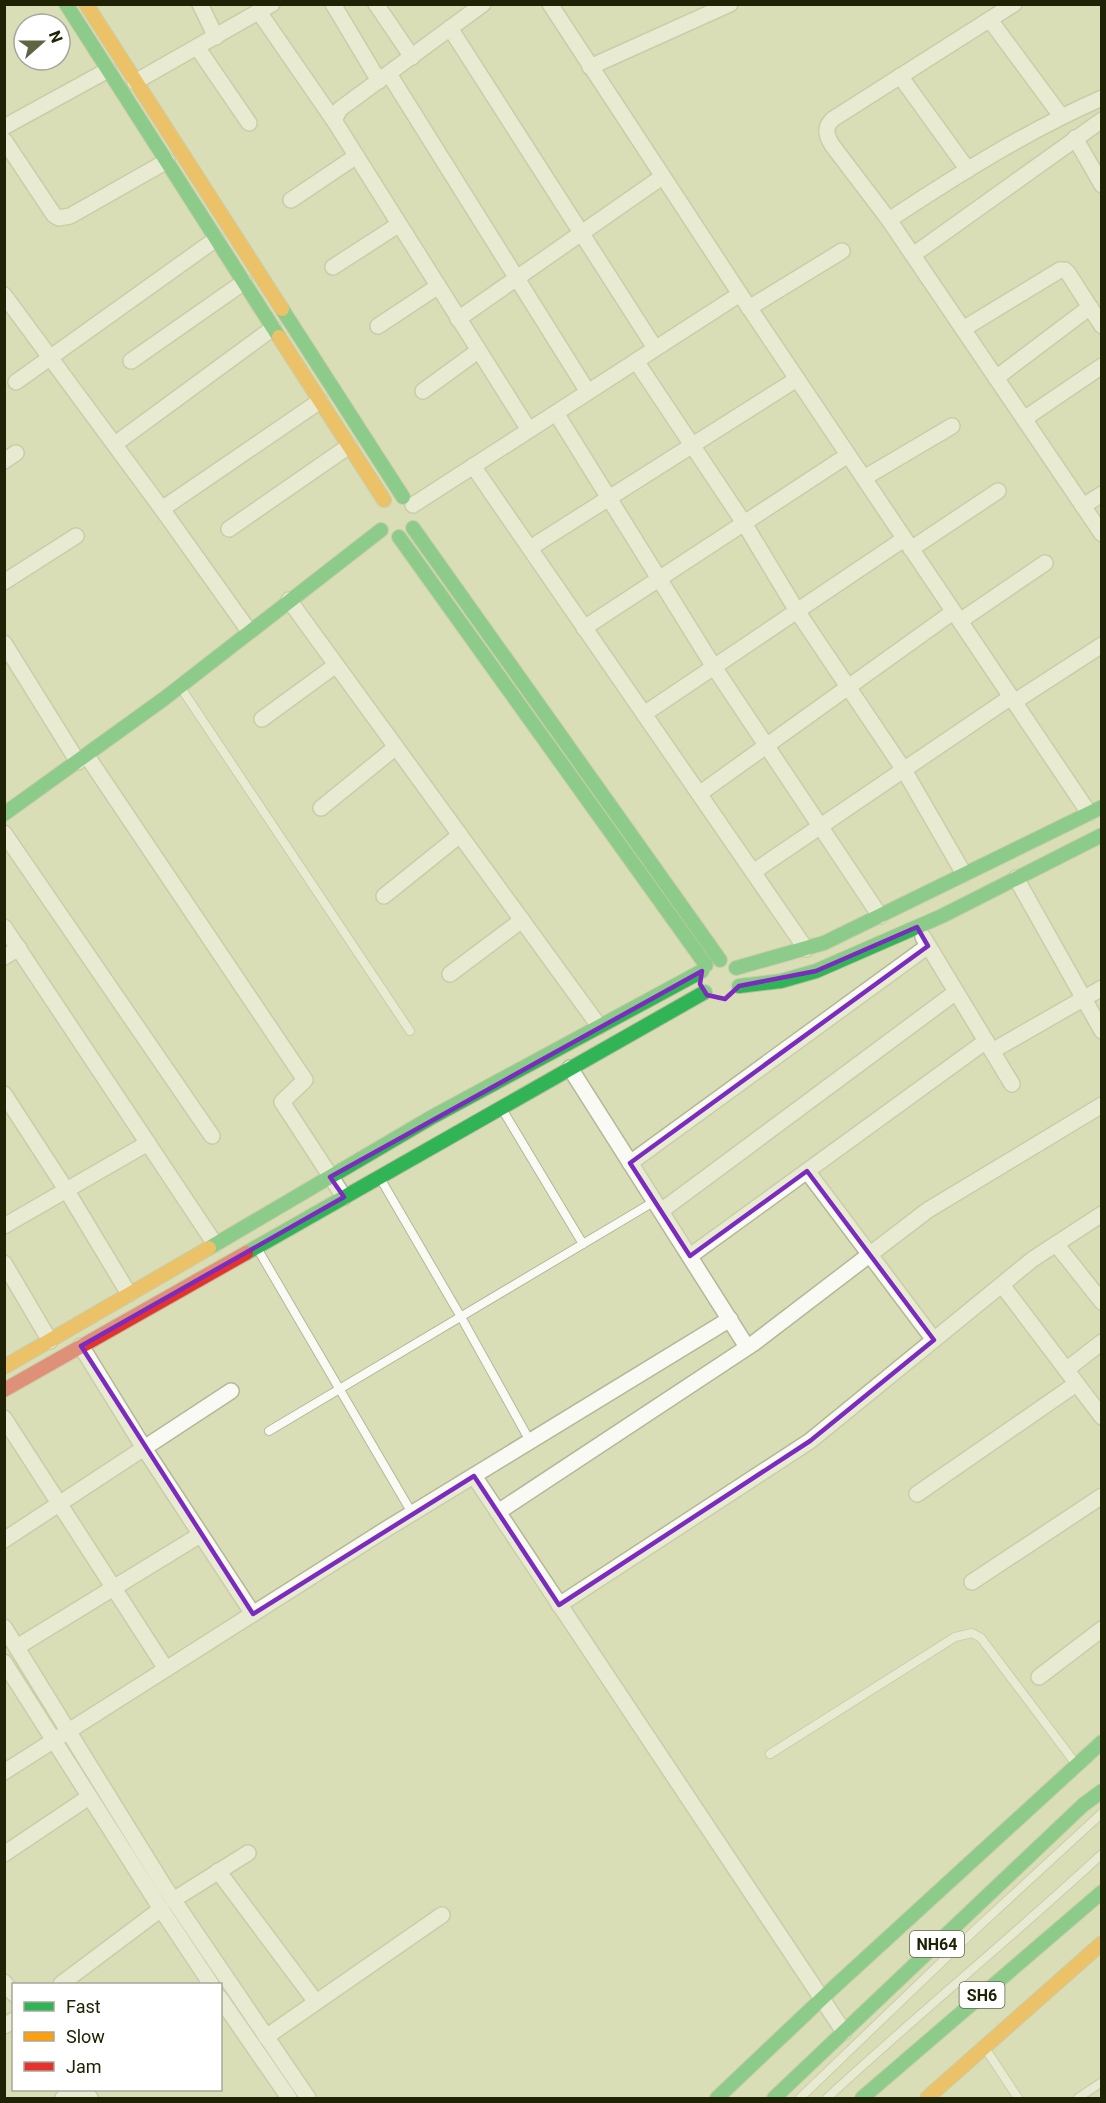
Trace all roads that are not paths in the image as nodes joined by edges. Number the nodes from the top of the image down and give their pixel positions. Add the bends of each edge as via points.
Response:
1 (66, 4) edge
2 (86, 4) edge
3 (200, 4) edge
4 (333, 4) edge
5 (376, 4) edge
6 (483, 4) edge
7 (550, 4) edge
8 (730, 4) edge
9 (1014, 4) edge
10 (266, 8) edge
11 (711, 8) edge
12 (990, 20) junction
13 (450, 28) junction
14 (216, 37) junction
15 (197, 47) junction
16 (412, 57) junction
17 (590, 67) junction
18 (108, 70) junction
19 (900, 76) junction
20 (384, 78) junction
21 (135, 82) junction
22 (1101, 98) edge
23 (1061, 116) junction
24 (1101, 120) edge
25 (335, 122) junction
26 (249, 123) dead end
27 (4, 127) edge
28 (1075, 138) junction
29 (4, 140) edge
30 (355, 157) junction
31 (167, 161) junction
32 (968, 170) junction
33 (662, 177) junction
34 (1101, 185) edge
35 (291, 200) dead end
36 (890, 220) junction
37 (398, 225) junction
38 (581, 233) junction
39 (216, 239) junction
40 (842, 250) dead end
41 (913, 255) junction
42 (333, 267) dead end
43 (516, 278) junction
44 (244, 282) junction
45 (437, 287) junction
46 (740, 294) junction
47 (4, 295) edge
48 (1090, 307) junction
49 (749, 308) junction
50 (458, 319) junction
51 (378, 326) dead end
52 (1101, 326) edge
53 (273, 328) junction
54 (963, 329) junction
55 (655, 348) junction
56 (478, 351) junction
57 (51, 357) junction
58 (131, 361) dead end
59 (636, 361) junction
60 (1101, 366) edge
61 (996, 378) junction
62 (796, 379) junction
63 (16, 381) dead end
64 (423, 391) dead end
65 (588, 392) junction
66 (320, 401) junction
67 (556, 413) junction
68 (1024, 419) junction
69 (952, 426) dead end
70 (529, 430) junction
71 (115, 444) junction
72 (693, 445) junction
73 (349, 446) junction
74 (848, 455) junction
75 (473, 466) junction
76 (864, 478) junction
77 (998, 491) dead end
78 (1101, 494) edge
79 (608, 499) junction
80 (408, 501) junction
81 (1083, 506) junction
82 (162, 508) junction
83 (379, 515) junction
84 (744, 523) junction
85 (413, 528) junction
86 (230, 529) dead end
87 (1101, 534) edge
88 (76, 536) dead end
89 (399, 537) junction
90 (908, 544) junction
91 (530, 548) junction
92 (1045, 563) dead end
93 (659, 579) junction
94 (4, 582) edge
95 (289, 600) junction
96 (797, 611) junction
97 (957, 617) junction
98 (584, 628) junction
99 (249, 631) junction
100 (4, 644) edge
101 (1101, 645) edge
102 (336, 664) junction
103 (714, 668) junction
104 (180, 686) junction
105 (848, 688) junction
106 (1013, 700) junction
107 (644, 714) junction
108 (262, 719) dead end
109 (766, 746) junction
110 (396, 747) junction
111 (82, 759) junction
112 (904, 770) junction
113 (699, 794) junction
114 (321, 808) dead end
115 (1095, 810) edge
116 (4, 814) edge
117 (820, 827) junction
118 (4, 833) edge
119 (460, 835) junction
120 (1101, 835) edge
121 (753, 872) junction
122 (964, 874) junction
123 (1016, 878) junction
124 (384, 896) dead end
125 (880, 916) junction
126 (522, 920) junction
127 (4, 927) edge
128 (917, 927) junction
129 (928, 946) junction
130 (19, 948) junction
131 (806, 949) junction
132 (4, 957) edge
133 (720, 960) junction
134 (704, 968) junction
135 (736, 968) junction
136 (450, 974) dead end
137 (1101, 988) edge
138 (705, 992) junction
139 (956, 992) junction
140 (729, 994) junction
141 (1082, 999) junction
142 (599, 1026) junction
143 (410, 1031) dead end
144 (1101, 1031) edge
145 (989, 1046) junction
146 (570, 1068) junction
147 (1012, 1084) dead end
148 (4, 1094) edge
149 (501, 1107) junction
150 (1101, 1107) edge
151 (212, 1136) dead end
152 (148, 1143) junction
153 (630, 1163) junction
154 (807, 1171) junction
155 (380, 1176) junction
156 (330, 1177) junction
157 (67, 1191) junction
158 (344, 1197) junction
159 (658, 1206) junction
160 (1101, 1214) edge
161 (4, 1226) edge
162 (215, 1244) junction
163 (583, 1244) junction
164 (1056, 1244) junction
165 (256, 1246) junction
166 (869, 1255) junction
167 (690, 1256) junction
168 (4, 1263) edge
169 (1002, 1285) junction
170 (129, 1294) junction
171 (1101, 1302) edge
172 (461, 1317) junction
173 (730, 1319) junction
174 (50, 1341) junction
175 (934, 1341) junction
176 (1101, 1342) edge
177 (81, 1346) junction
178 (747, 1347) junction
179 (4, 1367) edge
180 (1066, 1370) junction
181 (1076, 1384) junction
182 (339, 1389) junction
183 (4, 1390) edge
184 (231, 1391) dead end
185 (4, 1418) edge
186 (1101, 1418) edge
187 (269, 1431) dead end
188 (530, 1441) junction
189 (144, 1448) junction
190 (474, 1476) junction
191 (917, 1494) dead end
192 (1101, 1496) edge
193 (58, 1504) junction
194 (498, 1512) junction
195 (412, 1513) junction
196 (200, 1534) junction
197 (4, 1540) edge
198 (972, 1582) dead end
199 (113, 1588) junction
200 (559, 1605) junction
201 (253, 1614) junction
202 (4, 1627) edge
203 (1101, 1629) edge
204 (17, 1647) junction
205 (4, 1662) edge
206 (166, 1669) junction
207 (1039, 1677) dead end
208 (68, 1731) junction
209 (54, 1741) junction
210 (1101, 1742) edge
211 (770, 1754) dead end
212 (1076, 1765) junction
213 (4, 1772) edge
214 (1101, 1791) edge
215 (89, 1797) junction
216 (1101, 1813) edge
217 (249, 1853) dead end
218 (4, 1854) edge
219 (1101, 1854) edge
220 (218, 1871) junction
221 (1101, 1892) edge
222 (167, 1905) junction
223 (442, 1915) dead end
224 (1101, 1943) edge
225 (62, 1983) edge
226 (210, 1983) edge
227 (821, 2000) junction
228 (222, 2001) edge
229 (316, 2002) junction
230 (844, 2032) junction
231 (266, 2037) junction
232 (984, 2047) junction
233 (1101, 2082) edge
234 (288, 2098) edge
235 (308, 2098) edge
236 (717, 2098) edge
237 (774, 2098) edge
238 (800, 2098) edge
239 (827, 2098) edge
240 (862, 2098) edge
241 (927, 2098) edge
242 (1018, 2098) edge
243 (1078, 2098) edge

1 - 18 main road
2 - 21 main road
3 - 14 street
4 - 20 street
5 - 16 street
6 - 13 street
7 - 17 street
8 - 11 street
9 - 12 street
10 - 14 street
10 - 25 street
11 - 17 street
12 - 19 street
12 - 23 street
13 - 16 street
13 - 38 street
14 - 15 street
15 - 21 street
15 - 26 street
16 - 20 street
17 - 33 street
18 - 27 street
18 - 31 main road
19 - 32 street
19 - 36 street via 833,119 826,130 832,145
20 - 25 street via 340,109
20 - 43 street
21 - 80 main road
22 - 23 street
23 - 32 street
24 - 28 street
25 - 30 street
28 - 34 street
28 - 41 street
29 - 31 street via 59,218 70,216
30 - 35 street
30 - 37 street
31 - 39 main road
32 - 36 street
33 - 38 street
33 - 46 street
36 - 41 street
37 - 42 street
37 - 45 street
38 - 43 street
38 - 55 street
39 - 44 main road
39 - 57 street
40 - 49 street
41 - 54 street
43 - 50 street
43 - 65 street
44 - 53 main road
44 - 58 street
45 - 50 street
45 - 51 street
46 - 49 street
46 - 55 street
47 - 57 street
48 - 52 street
48 - 54 street via 1068,273 1060,270
48 - 61 street
49 - 62 street
50 - 56 street
53 - 66 main road
53 - 71 street
54 - 61 street
55 - 59 street
56 - 64 street
56 - 70 street
57 - 63 street
57 - 71 street
59 - 65 street
59 - 72 street
60 - 68 street
61 - 68 street
62 - 72 street
62 - 74 street
65 - 67 street
66 - 73 main road
66 - 82 street
67 - 70 street
67 - 79 street
68 - 81 street
69 - 76 street
70 - 75 street
71 - 82 street
72 - 79 street
72 - 84 street
73 - 83 main road
73 - 86 street
74 - 76 street
74 - 84 street
75 - 80 street
75 - 91 street
76 - 90 street
77 - 90 street
78 - 81 street
79 - 91 street
79 - 93 street
80 - 83 main road via 396,496
80 - 85 main road via 417,518
81 - 87 street
82 - 99 street
83 - 89 main road via 392,537
83 - 95 main road
84 - 93 street
84 - 96 street
85 - 89 main road
85 - 133 main road
88 - 94 street
89 - 134 main road
90 - 96 street
90 - 97 street
91 - 98 street
92 - 97 street
93 - 98 street
93 - 103 street
95 - 99 main road
95 - 102 street
96 - 103 street
96 - 105 street
97 - 105 street
97 - 106 street
98 - 107 street
99 - 104 main road
100 - 111 street
101 - 106 street
102 - 108 street
102 - 110 street
103 - 107 street
103 - 109 street
104 - 111 main road
104 - 143 lane
105 - 109 street
105 - 112 street
106 - 112 street
106 - 115 street
107 - 113 street
109 - 113 street
109 - 117 street
110 - 114 street
110 - 119 street
111 - 116 main road
111 - 156 street via 305,1080 282,1102
112 - 117 street
112 - 122 street
113 - 121 street
115 - 122 main road
117 - 121 street
117 - 125 street
118 - 151 street
119 - 124 street
119 - 126 street
120 - 123 main road
121 - 131 street
122 - 125 main road
123 - 128 main road
123 - 141 street
125 - 131 main road
126 - 136 street
126 - 142 street
127 - 130 street
128 - 129 street
128 - 140 main road via 816,971
129 - 139 street
129 - 153 street
130 - 132 street
130 - 152 street
131 - 135 main road
133 - 134 main road
133 - 135 main road
134 - 138 main road via 700,984
134 - 142 main road
135 - 140 main road via 739,974
137 - 141 street
138 - 140 main road via 712,998
138 - 146 main road
139 - 145 street
139 - 159 street
141 - 144 street
141 - 145 street
142 - 156 main road
145 - 147 street
145 - 154 street
146 - 149 main road
146 - 153 street
148 - 157 street
149 - 155 main road
149 - 163 lane
150 - 166 street via 928,1210
152 - 157 street
152 - 162 street
153 - 159 street
154 - 166 street
154 - 167 street
155 - 158 main road
155 - 172 lane
156 - 158 street
156 - 162 main road
157 - 161 street
157 - 170 street
158 - 165 main road
159 - 163 lane
159 - 167 street
160 - 164 street
162 - 170 main road
163 - 172 lane
164 - 169 street
164 - 171 street
165 - 177 main road
165 - 182 lane
166 - 175 street
166 - 178 street
167 - 173 street
168 - 174 street
169 - 175 street
169 - 180 street
170 - 174 main road
172 - 182 lane
172 - 188 lane
173 - 178 street
173 - 188 street
174 - 179 main road
175 - 200 street via 810,1442
176 - 180 street
177 - 183 main road
177 - 189 street
178 - 194 street
180 - 181 street
181 - 186 street
181 - 191 street
182 - 187 lane
182 - 195 lane
184 - 189 street
185 - 193 street
188 - 190 street
189 - 193 street
189 - 196 street
190 - 194 street
190 - 195 street
192 - 198 street
193 - 197 street
193 - 199 street
194 - 200 street
195 - 201 street
196 - 199 street
196 - 201 street
199 - 204 street
199 - 206 street
200 - 227 street
201 - 206 street
202 - 204 street
203 - 207 street
204 - 208 street
205 - 209 street
206 - 208 street
208 - 209 street
208 - 222 street
209 - 213 street
209 - 215 street
210 - 212 main road
211 - 212 lane via 955,1637 972,1633 981,1638
212 - 227 main road
214 - 230 main road, NH64
215 - 218 street
215 - 222 street
216 - 238 lane
217 - 220 street
219 - 239 lane
220 - 222 street
220 - 229 street
221 - 240 main road, SH6
222 - 225 street
222 - 226 street
222 - 231 street
223 - 229 street
224 - 232 main road
227 - 230 street
227 - 236 main road
228 - 234 street
229 - 231 street
230 - 237 main road, NH64
231 - 235 street
232 - 241 main road
232 - 242 lane
233 - 243 lane

